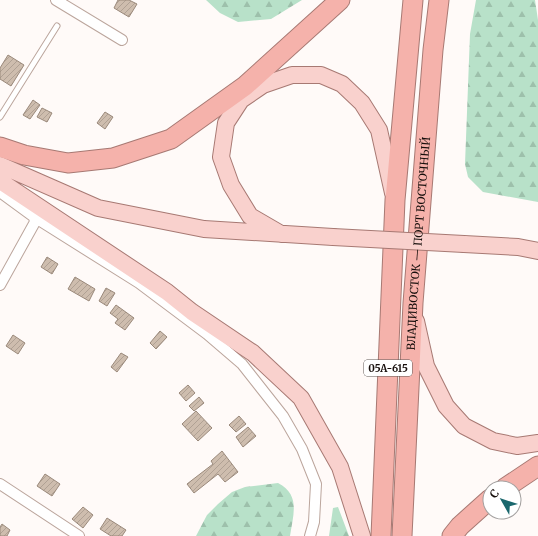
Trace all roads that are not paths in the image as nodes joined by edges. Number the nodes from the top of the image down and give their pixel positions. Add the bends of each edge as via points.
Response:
1 (56, 0) edge
2 (340, 0) edge
3 (413, 0) edge
4 (439, 0) edge
5 (57, 26) dead end
6 (122, 40) dead end
7 (0, 117) edge
8 (0, 148) edge
9 (0, 165) edge
10 (0, 181) edge
11 (0, 192) edge
12 (395, 200) junction
13 (34, 217) junction
14 (280, 234) junction
15 (538, 250) edge
16 (0, 284) edge
17 (413, 303) junction
18 (538, 443) edge
19 (538, 466) edge
20 (517, 480) edge
21 (0, 484) edge
22 (482, 506) edge
23 (80, 536) edge
24 (310, 536) edge
25 (362, 536) edge
26 (381, 536) edge
27 (402, 536) edge
28 (452, 536) edge

1 - 6 street
2 - 8 highway via 245,86 171,139 113,158 68,163
3 - 12 highway, ВЛАДИВОСТОК — ПОРТ ВОСТОЧНЫЙ / 05А-615
4 - 17 highway, ВЛАДИВОСТОК — ПОРТ ВОСТОЧНЫЙ / 05А-615 via 432,58
5 - 7 lane
9 - 14 main road via 98,208 204,229
10 - 25 main road via 167,292 253,353 301,398 340,467
11 - 13 street
12 - 14 main road via 379,130 362,103 342,84 321,75 292,75 264,85 241,100 226,123 221,157 231,185 250,216
12 - 26 highway, ВЛАДИВОСТОК — ПОРТ ВОСТОЧНЫЙ / 05А-615
13 - 16 street via 35,222
13 - 24 street via 139,283 242,364 283,416 302,449 316,484 314,522
14 - 15 main road, bridge
17 - 18 main road via 426,366 446,406 464,426 493,441 517,446
17 - 27 highway, ВЛАДИВОСТОК — ПОРТ ВОСТОЧНЫЙ / 05А-615
19 - 20 highway
21 - 23 street
22 - 28 highway

